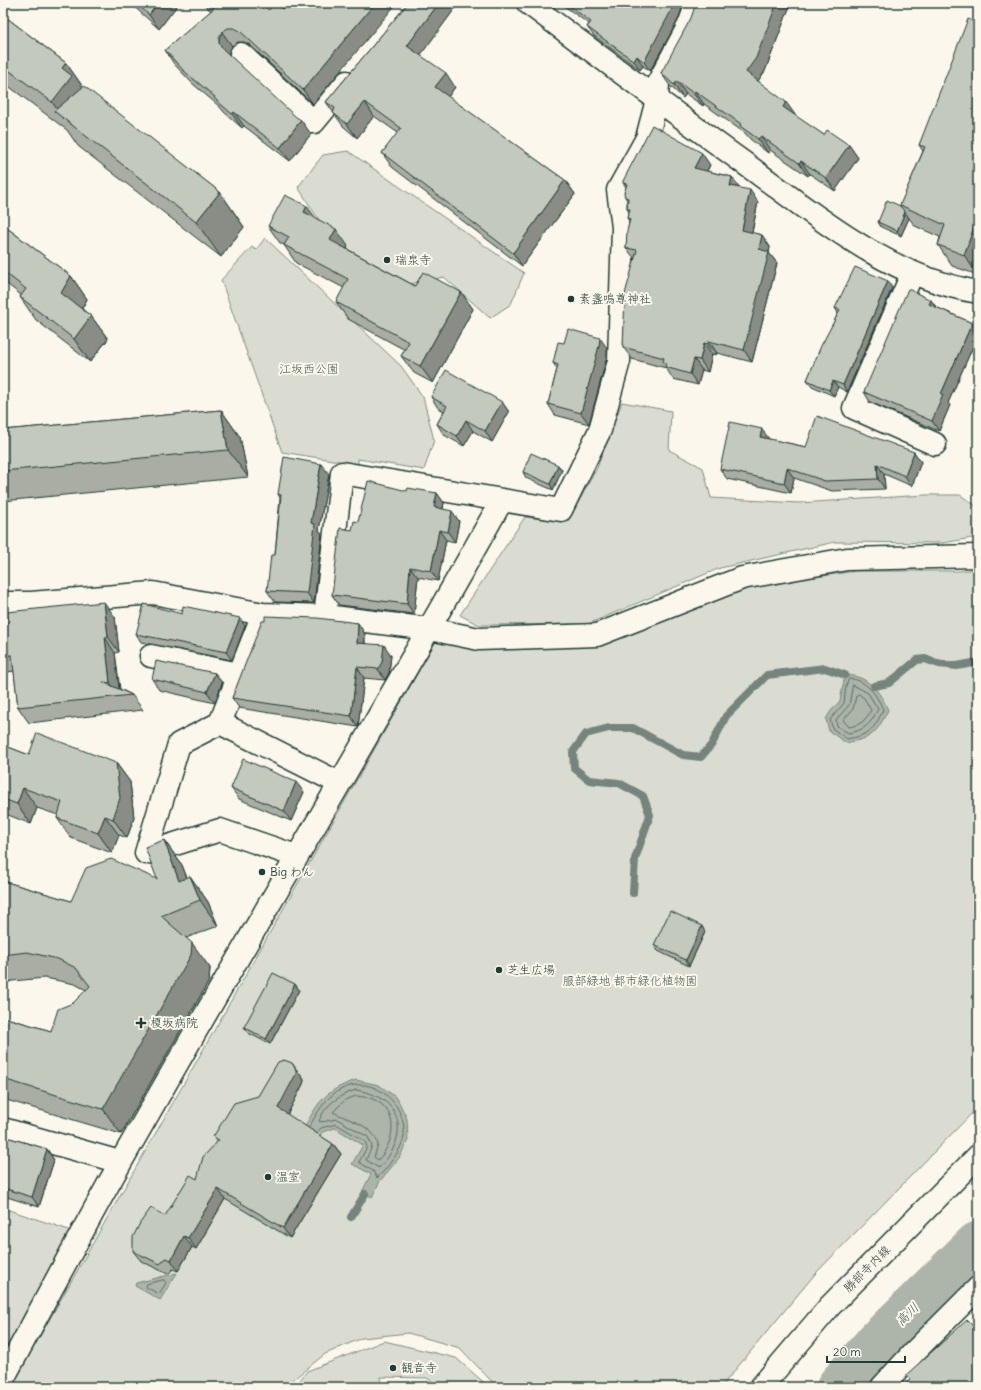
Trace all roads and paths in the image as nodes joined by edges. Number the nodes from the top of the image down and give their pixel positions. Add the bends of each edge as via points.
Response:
1 (528, 3) edge
2 (697, 3) edge
3 (241, 54) dead end
4 (358, 69) edge
5 (657, 100) junction
6 (912, 274) junction
7 (978, 292) edge
8 (935, 444) dead end
9 (502, 500) junction
10 (978, 556) edge
11 (3, 603) edge
12 (263, 614) junction
13 (325, 616) junction
14 (430, 629) junction
15 (151, 656) dead end
16 (238, 674) junction
17 (220, 723) junction
18 (339, 783) junction
19 (296, 856) junction
20 (3, 1128) edge
21 (978, 1156) edge
22 (120, 1162) junction
23 (978, 1288) edge
24 (3, 1378) edge
25 (761, 1387) edge
26 (882, 1387) edge

1 - 5 street
2 - 5 street via 658,83
3 - 4 street via 314,122
5 - 6 street via 858,245
5 - 9 street via 647,138 618,190 623,227 619,361 600,430 561,510
6 - 7 street
6 - 8 street via 854,408
9 - 13 street via 342,474
9 - 14 street
10 - 14 street via 846,560 742,578 597,635 479,639
11 - 12 street via 31,603 153,592
12 - 13 street
12 - 16 street
13 - 14 street
14 - 18 street
15 - 16 street
16 - 17 street
17 - 18 street
17 - 19 street via 179,744 146,853 220,830
18 - 19 street
19 - 22 street
20 - 22 street
21 - 25 street, 勝部寺内線 via 830,1306
22 - 24 street
23 - 26 street

